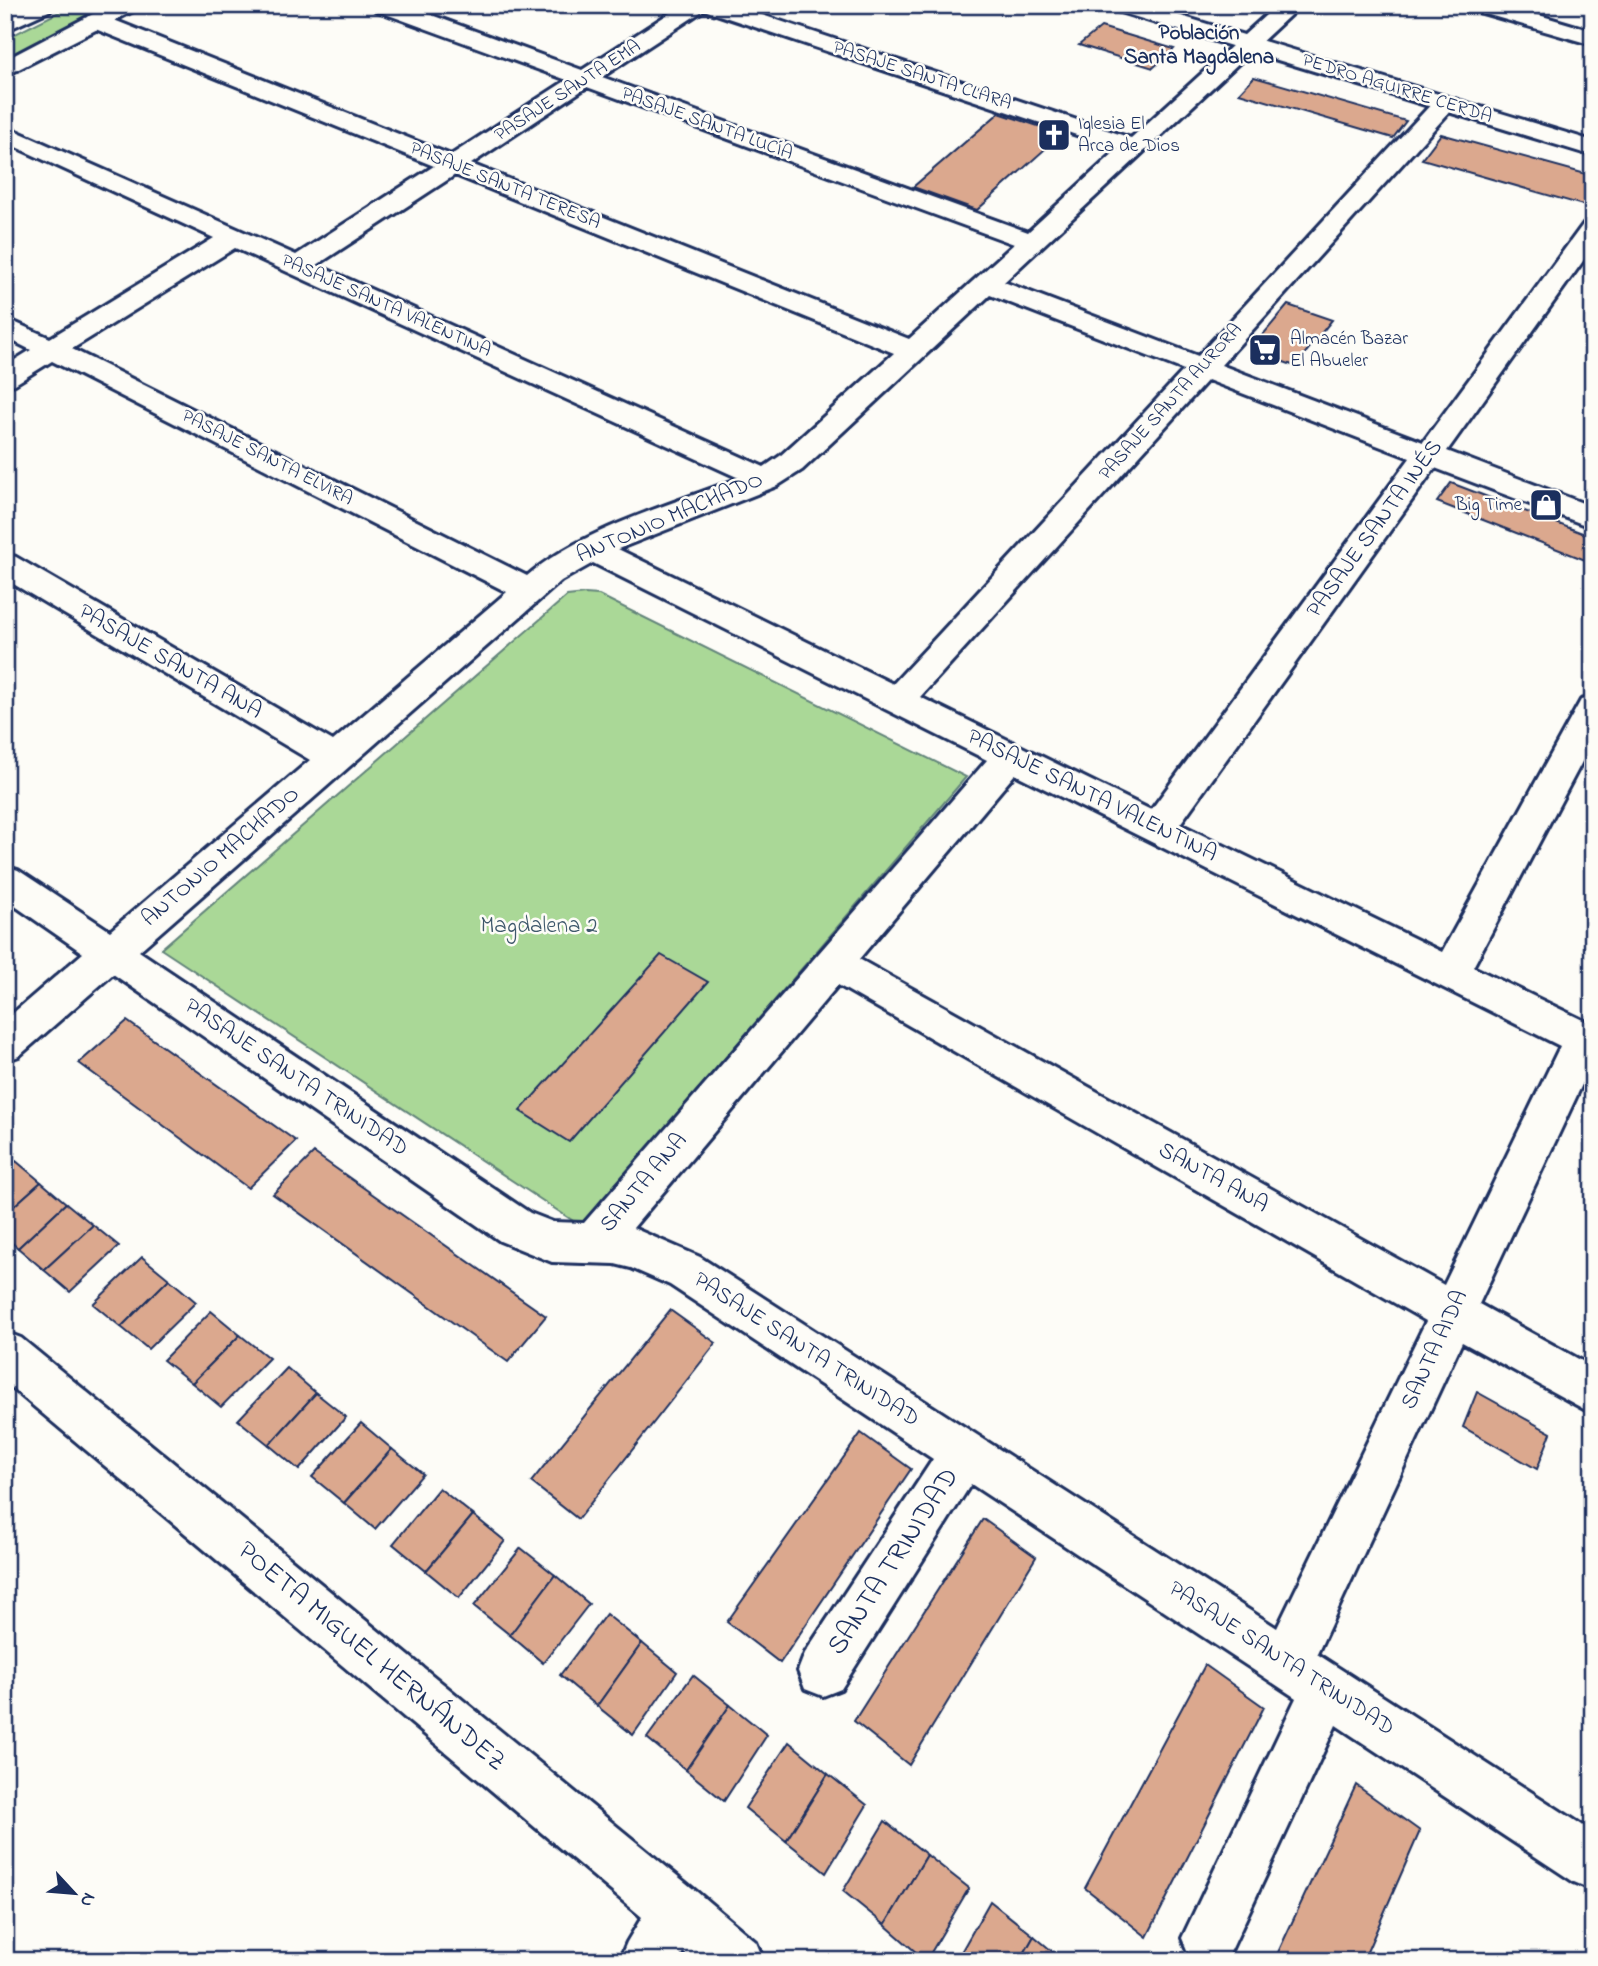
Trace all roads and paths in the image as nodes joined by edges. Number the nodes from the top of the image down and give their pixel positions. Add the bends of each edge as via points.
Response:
1 (43, 5) edge
2 (127, 5) edge
3 (383, 5) edge
4 (697, 5) edge
5 (709, 5) edge
6 (1121, 5) edge
7 (1290, 5) edge
8 (1480, 5) edge
9 (96, 21) junction
10 (5, 24) edge
11 (1593, 38) edge
12 (1247, 44) junction
13 (5, 69) edge
14 (587, 80) junction
15 (1444, 104) junction
16 (5, 133) edge
17 (1135, 147) junction
18 (1593, 149) edge
19 (454, 165) junction
20 (1593, 228) edge
21 (234, 237) junction
22 (1032, 242) junction
23 (298, 266) junction
24 (986, 284) junction
25 (5, 326) edge
26 (51, 350) junction
27 (914, 351) junction
28 (1202, 368) junction
29 (5, 378) edge
30 (1429, 455) junction
31 (766, 479) junction
32 (1593, 518) edge
33 (591, 549) junction
34 (5, 565) edge
35 (529, 590) junction
36 (898, 701) junction
37 (1593, 709) edge
38 (1010, 755) junction
39 (334, 758) junction
40 (1157, 828) junction
41 (5, 880) edge
42 (111, 952) junction
43 (832, 963) junction
44 (1450, 973) junction
45 (1588, 1041) edge
46 (5, 1044) edge
47 (593, 1244) junction
48 (1453, 1313) junction
49 (5, 1353) edge
50 (1593, 1392) edge
51 (964, 1453) junction
52 (824, 1671) dead end
53 (1307, 1675) junction
54 (1593, 1863) edge
55 (678, 1911) junction
56 (1209, 1938) dead end
57 (646, 1961) edge
58 (737, 1961) edge

1 - 10 street
2 - 9 street
3 - 14 street, PASAJE SANTA LUCÍA
4 - 14 street, PASAJE SANTA EMA
5 - 17 street, PASAJE SANTA CLARA
6 - 12 street, PEDRO AGUIRRE CERDA
7 - 12 street, ANTONIO MACHADO
8 - 11 street
9 - 13 street
9 - 19 street, PASAJE SANTA TERESA
12 - 15 street, PEDRO AGUIRRE CERDA
12 - 17 street, ANTONIO MACHADO
14 - 19 street, PASAJE SANTA EMA
14 - 22 street, PASAJE SANTA LUCÍA
15 - 18 street, PEDRO AGUIRRE CERDA
15 - 28 street, PASAJE SANTA AURORA
16 - 21 street, PASAJE SANTA VALENTINA
17 - 22 street, ANTONIO MACHADO
19 - 23 street, PASAJE SANTA EMA
19 - 27 street, PASAJE SANTA TERESA
20 - 30 street, PASAJE SANTA INÉS
21 - 23 street, PASAJE SANTA VALENTINA
21 - 26 street
22 - 24 street, ANTONIO MACHADO
23 - 31 street, PASAJE SANTA VALENTINA
24 - 27 street, ANTONIO MACHADO
24 - 28 street
25 - 26 street, PASAJE SANTA ELVIRA
26 - 29 street
26 - 35 street, PASAJE SANTA ELVIRA
27 - 31 street, ANTONIO MACHADO via 804,452
28 - 30 street
28 - 36 street, PASAJE SANTA AURORA
30 - 32 street
30 - 40 street, PASAJE SANTA INÉS
31 - 33 street, ANTONIO MACHADO
33 - 35 street, ANTONIO MACHADO
33 - 36 street, PASAJE SANTA VALENTINA
34 - 39 street, PASAJE SANTA ANA
35 - 39 street, ANTONIO MACHADO
36 - 38 street, PASAJE SANTA VALENTINA
37 - 44 street
38 - 40 street, PASAJE SANTA VALENTINA
38 - 43 street, SANTA ANA
39 - 42 street, ANTONIO MACHADO
40 - 44 street, PASAJE SANTA VALENTINA
41 - 42 street, PASAJE SANTA TRINIDAD
42 - 46 street, ANTONIO MACHADO
42 - 47 street, PASAJE SANTA TRINIDAD via 515,1227 552,1242
43 - 47 street, SANTA ANA
43 - 48 street, SANTA ANA
44 - 45 street, PASAJE SANTA VALENTINA
45 - 48 street, SANTA AIDA
47 - 51 street, PASAJE SANTA TRINIDAD via 636,1249 685,1271
48 - 50 street, SANTA ANA
48 - 53 street, SANTA AIDA
49 - 55 street, POETA MIGUEL HERNÁNDEZ
51 - 52 street, SANTA TRINIDAD
51 - 53 street, PASAJE SANTA TRINIDAD
53 - 54 street, PASAJE SANTA TRINIDAD
53 - 56 street, SANTA AIDA
55 - 57 street
55 - 58 street, POETA MIGUEL HERNÁNDEZ

